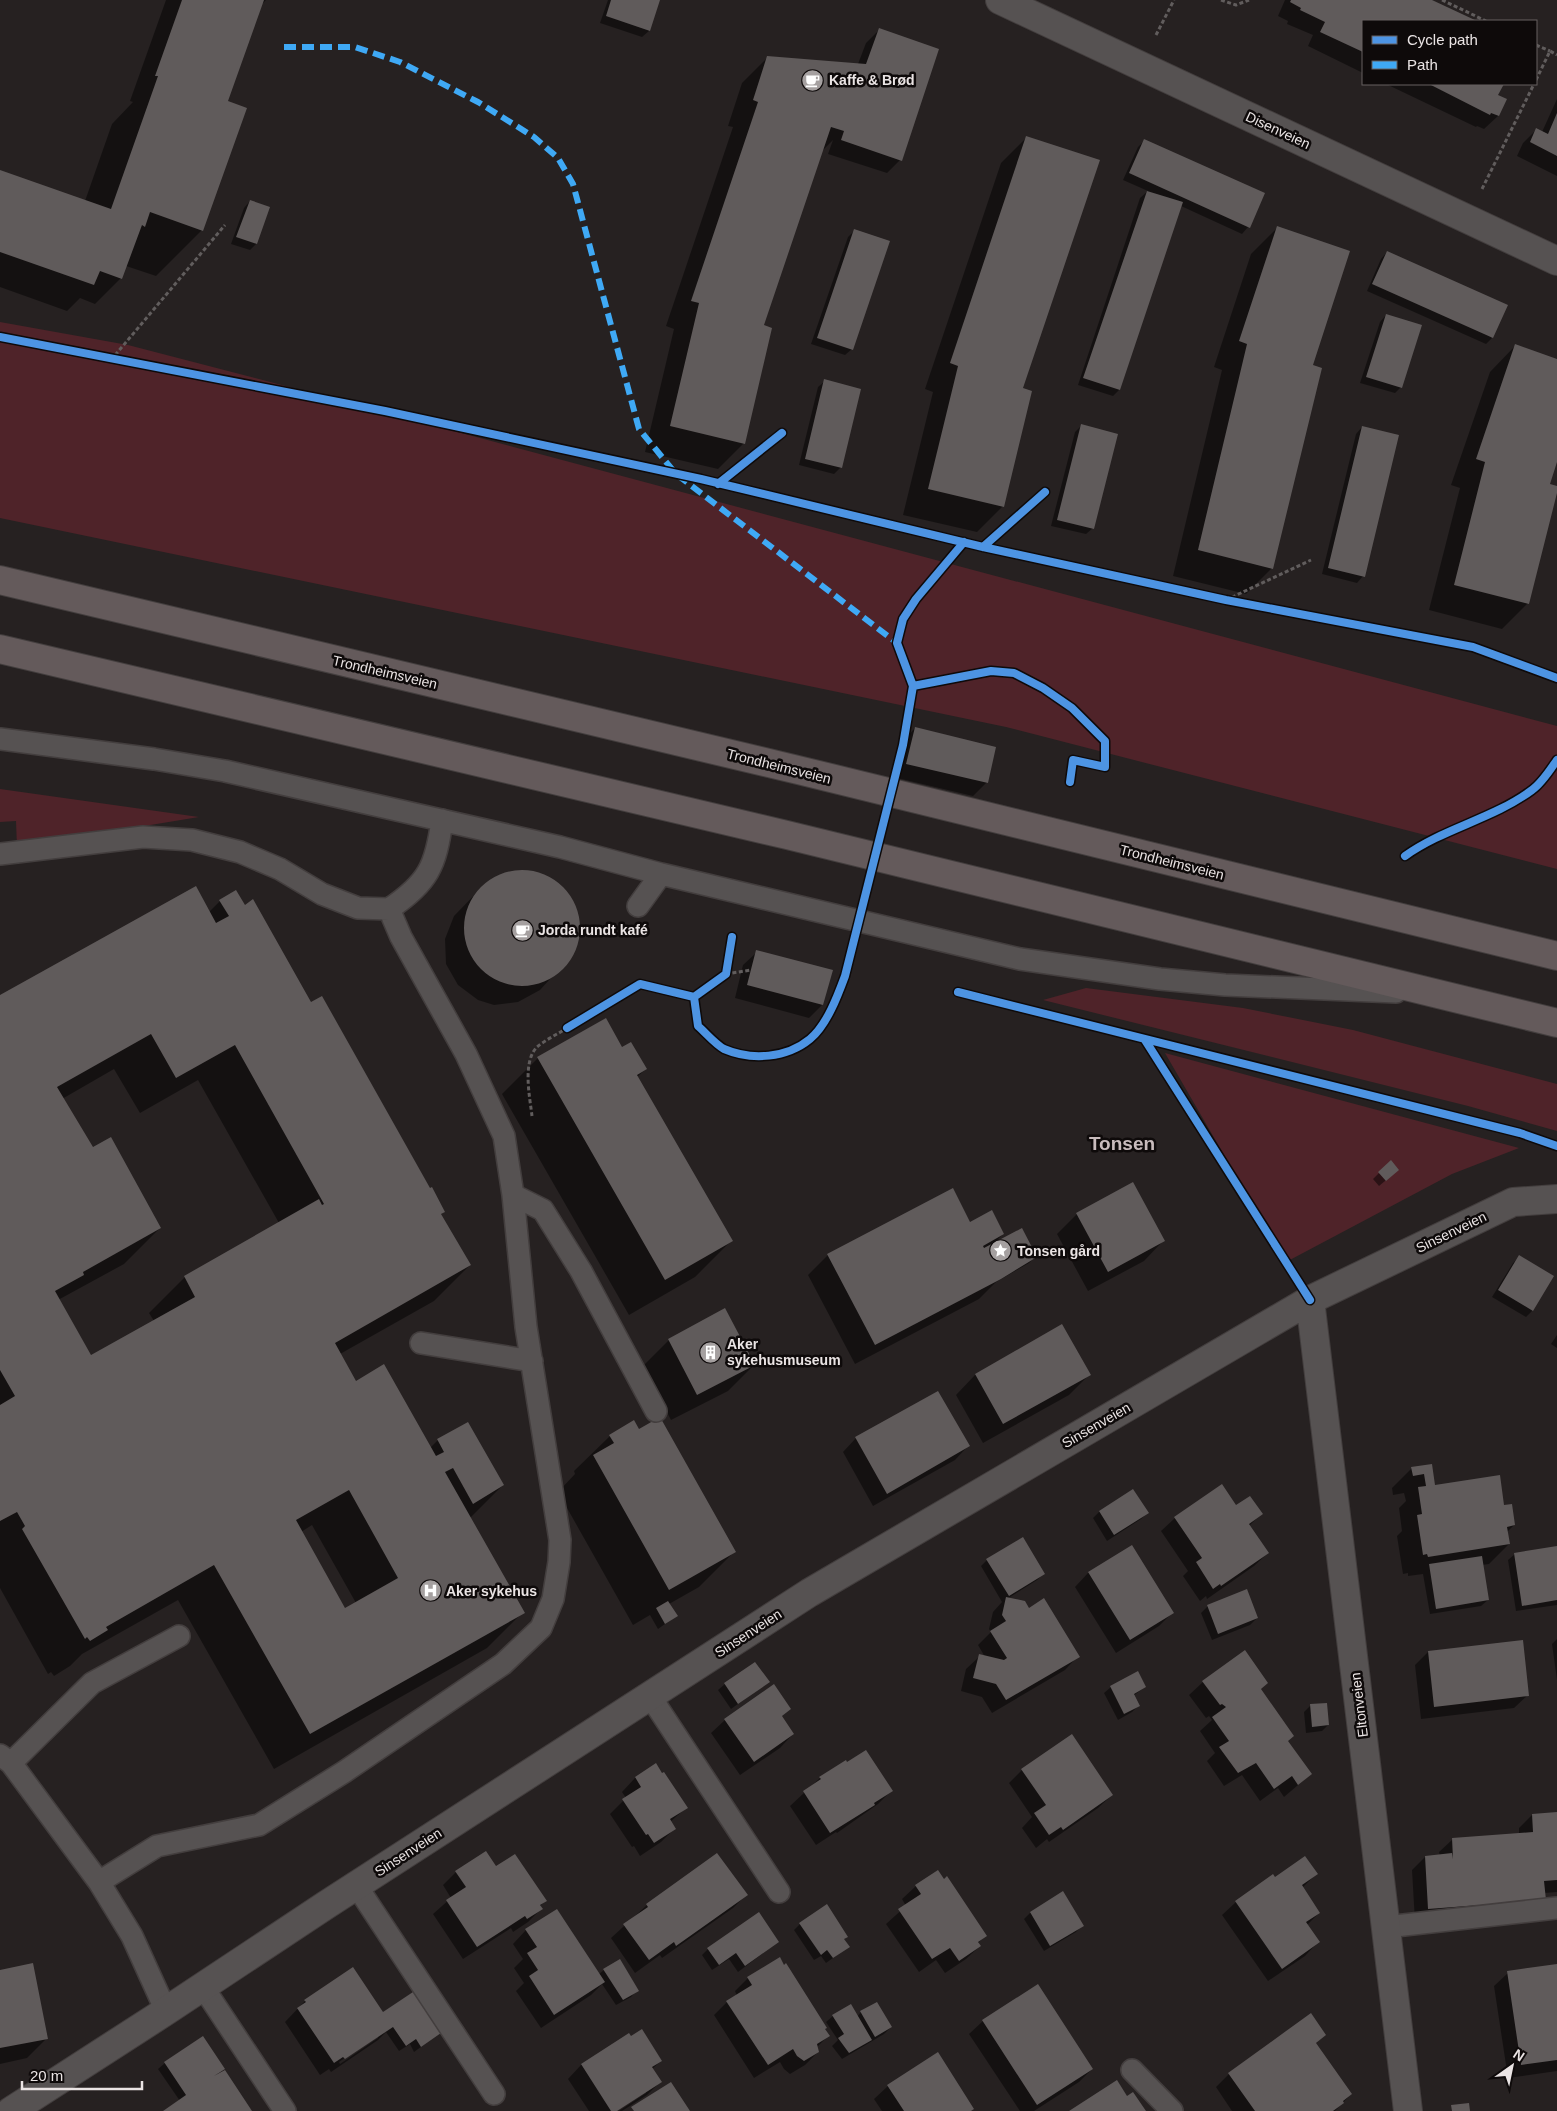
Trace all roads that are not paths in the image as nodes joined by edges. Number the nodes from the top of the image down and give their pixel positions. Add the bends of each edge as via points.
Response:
1 (1000, 0) edge
2 (1557, 261) edge
3 (0, 580) edge
4 (0, 648) edge
5 (0, 739) edge
6 (442, 820) junction
7 (0, 854) edge
8 (661, 874) junction
9 (638, 906) dead end
10 (389, 909) junction
11 (1557, 956) edge
12 (1445, 994) junction
13 (1557, 1023) edge
14 (513, 1195) junction
15 (1557, 1199) edge
16 (1310, 1300) junction
17 (421, 1343) dead end
18 (532, 1361) junction
19 (656, 1410) dead end
20 (179, 1636) dead end
21 (650, 1696) junction
22 (5, 1759) edge
23 (99, 1882) junction
24 (356, 1885) junction
25 (779, 1892) dead end
26 (1557, 1908) edge
27 (1386, 1927) junction
28 (203, 1987) junction
29 (166, 2012) junction
30 (1132, 2070) dead end
31 (494, 2094) dead end
32 (11, 2111) edge
33 (285, 2111) edge
34 (1172, 2111) edge
35 (1408, 2111) edge

1 - 2 street, Disenveien
3 - 11 highway, Trondheimsveien via 798,770
4 - 12 highway
5 - 6 lane via 216,770
6 - 8 lane
6 - 10 lane via 439,841 427,876 411,894
7 - 10 lane via 143,837 192,840 240,852 272,865 322,894 358,908
8 - 9 lane
8 - 12 lane via 1020,959 1225,985
10 - 14 lane via 401,937 466,1054 504,1136
12 - 13 highway
14 - 18 lane
14 - 19 lane via 543,1210 581,1270
15 - 16 street, Sinsenveien via 1513,1202
16 - 21 street, Sinsenveien via 809,1593
16 - 27 street, Eltonveien
17 - 18 lane
18 - 23 lane via 560,1540 553,1599 540,1628 503,1664 344,1772 259,1825 157,1846
20 - 22 lane via 92,1683
21 - 24 street, Sinsenveien
21 - 25 lane
22 - 23 lane
23 - 29 lane via 132,1936
24 - 28 street, Sinsenveien
24 - 31 lane
26 - 27 lane
27 - 35 street, Eltonveien
28 - 29 street, Sinsenveien
28 - 33 lane
29 - 32 street, Sinsenveien
30 - 34 lane

